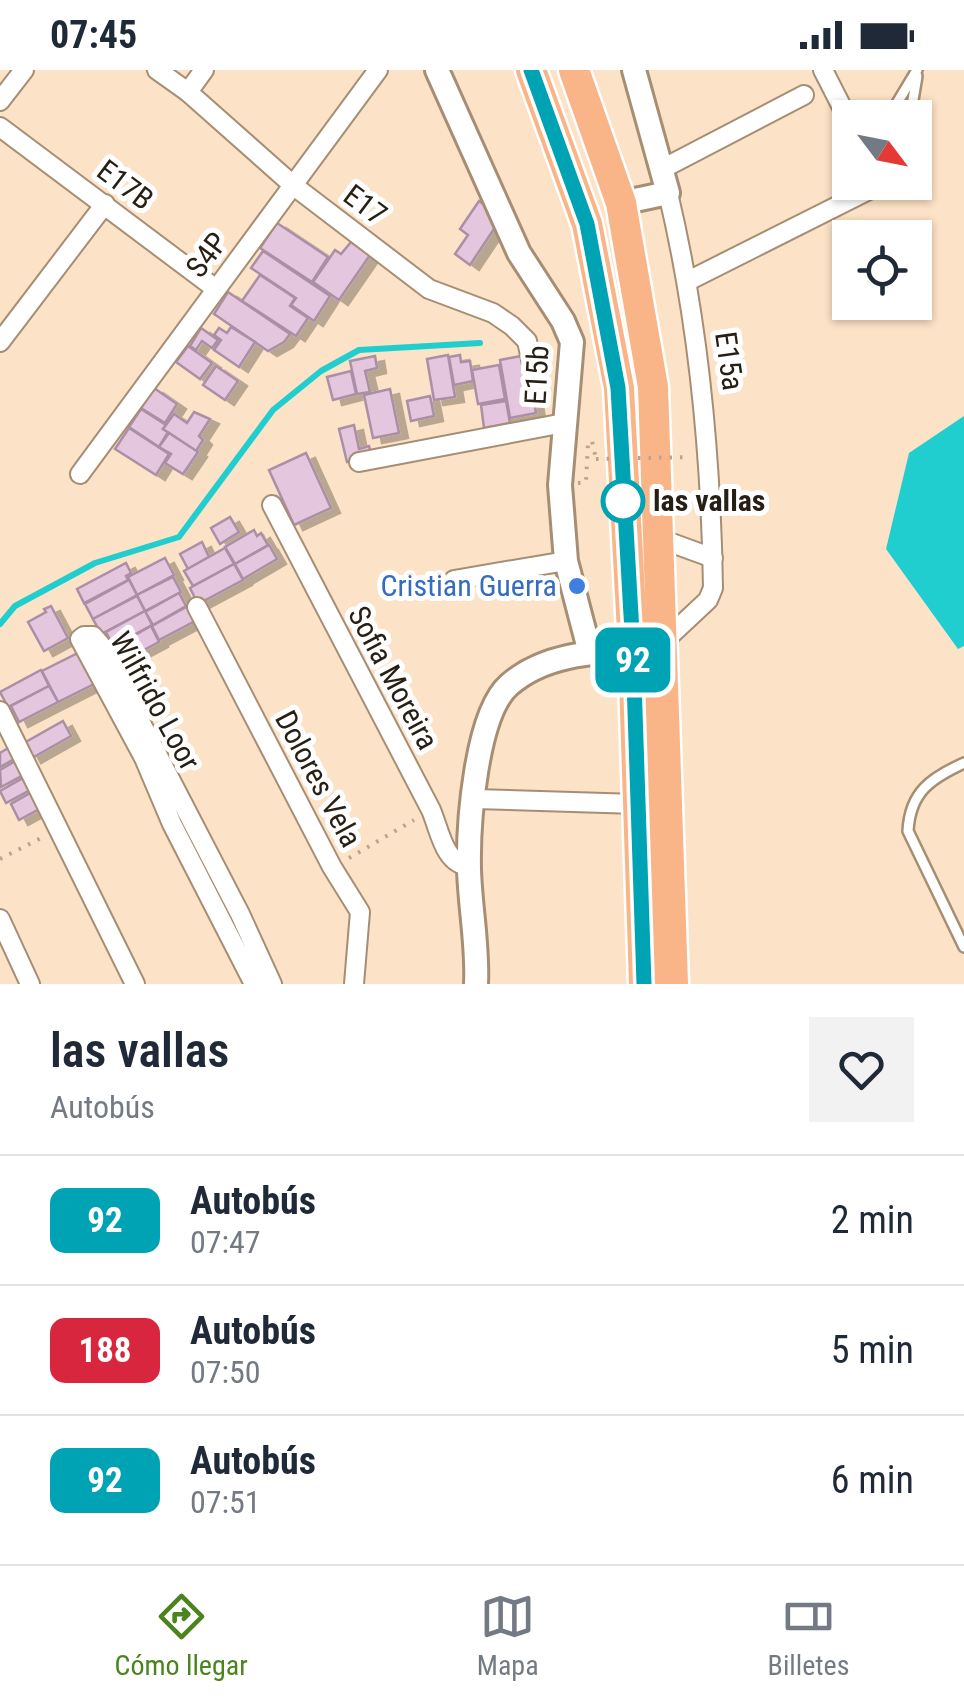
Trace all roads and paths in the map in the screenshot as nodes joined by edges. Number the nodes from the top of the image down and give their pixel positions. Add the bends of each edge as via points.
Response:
1 (24, 70) edge
2 (157, 70) edge
3 (204, 70) edge
4 (378, 70) edge
5 (438, 70) edge
6 (531, 70) edge
7 (574, 70) edge
8 (634, 70) edge
9 (823, 70) edge
10 (918, 70) edge
11 (188, 92) junction
12 (804, 95) dead end
13 (838, 100) edge
14 (899, 100) edge
15 (913, 100) edge
16 (0, 101) edge
17 (0, 127) edge
18 (662, 169) junction
19 (294, 186) junction
20 (668, 193) junction
21 (849, 200) edge
22 (621, 203) junction
23 (104, 204) junction
24 (688, 281) junction
25 (216, 289) junction
26 (0, 342) edge
27 (534, 374) dead end
28 (564, 422) junction
29 (690, 457) dead end
30 (359, 462) dead end
31 (80, 474) dead end
32 (586, 482) dead end
33 (272, 505) dead end
34 (658, 538) junction
35 (713, 558) junction
36 (566, 561) junction
37 (454, 580) dead end
38 (197, 607) dead end
39 (647, 647) junction
40 (590, 652) junction
41 (0, 711) edge
42 (964, 764) edge
43 (475, 799) junction
44 (638, 804) junction
45 (432, 810) junction
46 (59, 828) junction
47 (0, 859) edge
48 (469, 866) junction
49 (332, 867) junction
50 (0, 919) edge
51 (964, 947) edge
52 (30, 984) edge
53 (135, 984) edge
54 (254, 984) edge
55 (272, 984) edge
56 (354, 984) edge
57 (476, 984) edge
58 (644, 984) edge
59 (673, 984) edge

1 - 16 street
2 - 11 street, E17
3 - 11 street
4 - 19 street, S4P
5 - 28 street, E15b via 519,253 569,332
6 - 39 highway via 587,224 615,369
7 - 22 highway
8 - 18 street, E15a
9 - 13 street
10 - 14 lane
10 - 15 lane
11 - 19 street, E17
12 - 18 street
17 - 23 street, E17B
18 - 20 street, E15a
19 - 25 street, S4P
19 - 27 street, E17 via 429,289 512,326 526,341
20 - 22 street
20 - 24 street, E15a
21 - 24 street
22 - 34 highway via 653,387
23 - 25 street, E17B
23 - 26 street
24 - 35 street, E15a via 705,405
25 - 31 street, S4P
28 - 30 street
28 - 36 street, E15b
29 - 32 path, bridge via 596,459 592,441
33 - 45 street, Sofia Moreira
34 - 35 street
34 - 39 highway
35 - 39 street, E15a via 708,600
36 - 37 street
36 - 40 street, E15b
38 - 49 street, Dolores Vela
39 - 40 street
39 - 44 highway
39 - 59 highway
40 - 43 street via 530,671 499,696 483,735
41 - 46 street
42 - 51 lane via 923,785 908,831
43 - 44 street
43 - 48 street
44 - 58 highway
45 - 48 street, Sofia Moreira via 450,858
45 - 49 path
46 - 47 path
46 - 53 street
48 - 57 street
49 - 56 street, Dolores Vela via 360,917
50 - 52 street
54 - 55 street, Wilfrido Loor via 88,657 84,636 100,644

